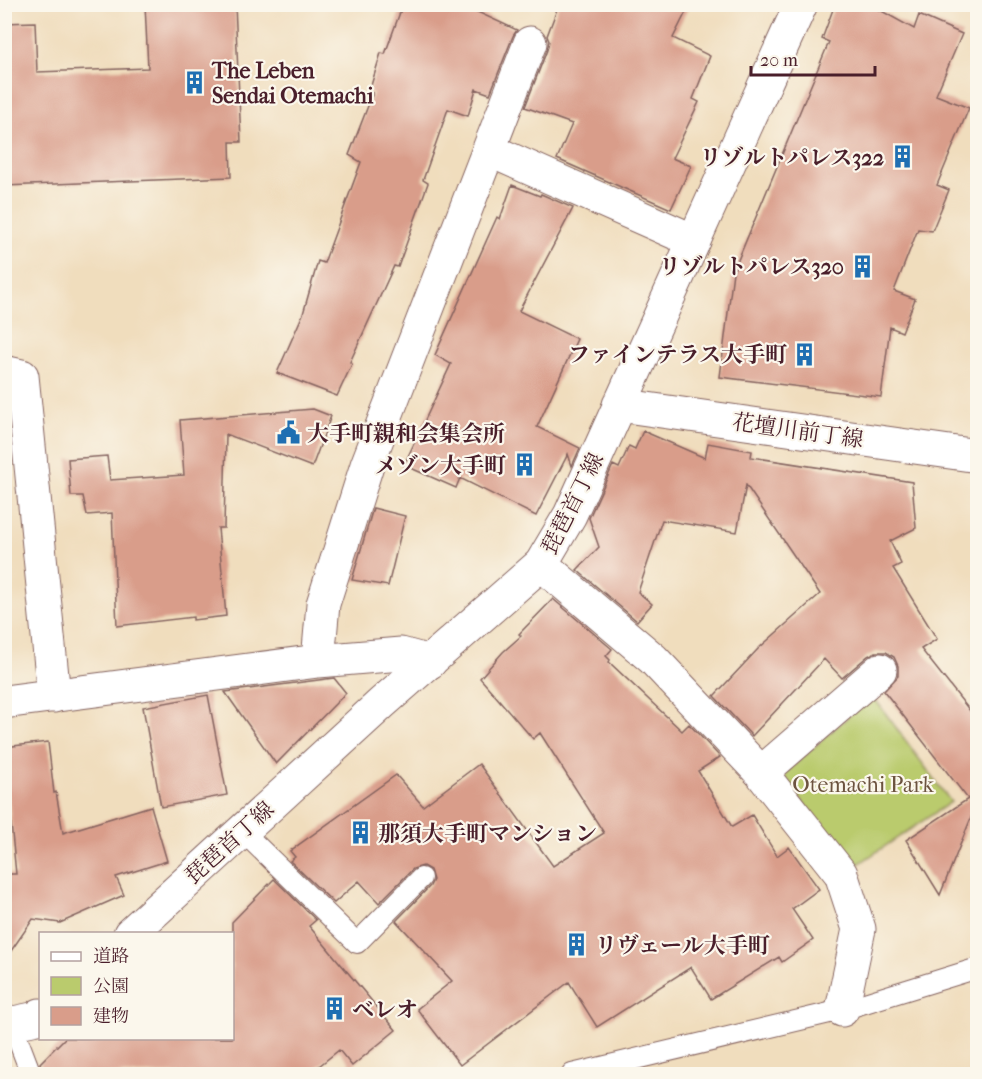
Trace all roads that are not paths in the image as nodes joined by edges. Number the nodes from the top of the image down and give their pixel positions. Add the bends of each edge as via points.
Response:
1 (801, 4) edge
2 (530, 43) dead end
3 (489, 150) junction
4 (694, 241) junction
5 (4, 372) edge
6 (619, 405) junction
7 (978, 456) edge
8 (541, 564) junction
9 (318, 661) junction
10 (430, 662) junction
11 (880, 670) dead end
12 (54, 696) junction
13 (4, 702) edge
14 (760, 773) junction
15 (242, 831) junction
16 (421, 878) dead end
17 (131, 932) edge
18 (978, 968) edge
19 (842, 1010) junction
20 (19, 1021) edge
21 (31, 1074) edge
22 (572, 1074) edge

1 - 4 street, 琵琶首丁線
2 - 3 street
3 - 4 street
3 - 9 street via 367,465 323,604
4 - 6 street, 琵琶首丁線
5 - 12 street via 22,376
6 - 7 street, 花壇川前丁線
6 - 8 street, 琵琶首丁線 via 570,515
8 - 10 street, 琵琶首丁線
8 - 14 street via 653,659
9 - 10 street via 401,654
9 - 12 street
10 - 15 street, 琵琶首丁線
11 - 14 street
12 - 13 street
14 - 19 street via 841,874 859,929
15 - 16 lane via 357,943
15 - 17 street, 琵琶首丁線
18 - 19 lane
19 - 22 lane
20 - 21 lane

